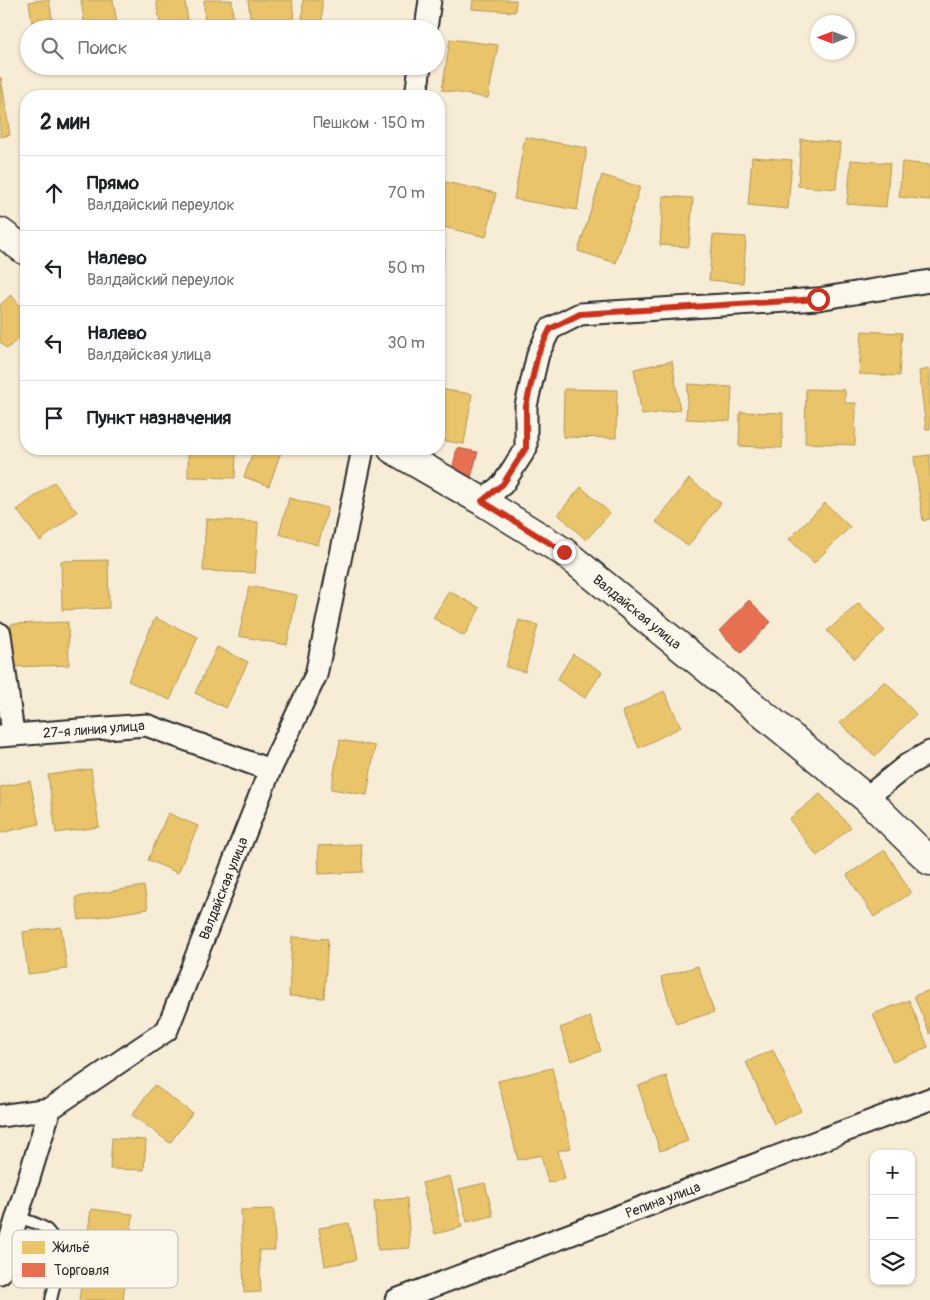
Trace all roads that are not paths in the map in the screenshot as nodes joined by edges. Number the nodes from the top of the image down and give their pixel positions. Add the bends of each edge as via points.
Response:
1 (430, 0) edge
2 (427, 20) edge
3 (419, 75) edge
4 (417, 90) edge
5 (0, 232) edge
6 (20, 247) edge
7 (930, 281) edge
8 (362, 455) edge
9 (402, 455) edge
10 (482, 501) junction
11 (0, 634) edge
12 (7, 735) edge
13 (930, 752) edge
14 (270, 770) junction
15 (866, 798) junction
16 (930, 861) edge
17 (930, 1099) edge
18 (50, 1109) junction
19 (0, 1116) edge
20 (17, 1217) junction
21 (13, 1230) edge
22 (47, 1230) edge
23 (12, 1233) edge
24 (0, 1273) edge
25 (396, 1300) edge

1 - 2 street
3 - 4 street
5 - 6 street
7 - 10 street via 818,299 580,314 550,329 538,354 526,406 526,448 503,484
8 - 14 street, Валдайская улица via 316,675
9 - 10 street, Валдайская улица
10 - 15 street, Валдайская улица via 564,552
11 - 12 street
12 - 14 street, 27-я линия улица via 146,725
13 - 15 street
14 - 18 street, Валдайская улица via 167,1030
15 - 16 street, Валдайская улица
17 - 25 street, Репина улица
18 - 19 street
18 - 20 street
20 - 21 street
20 - 22 lane
23 - 24 street

